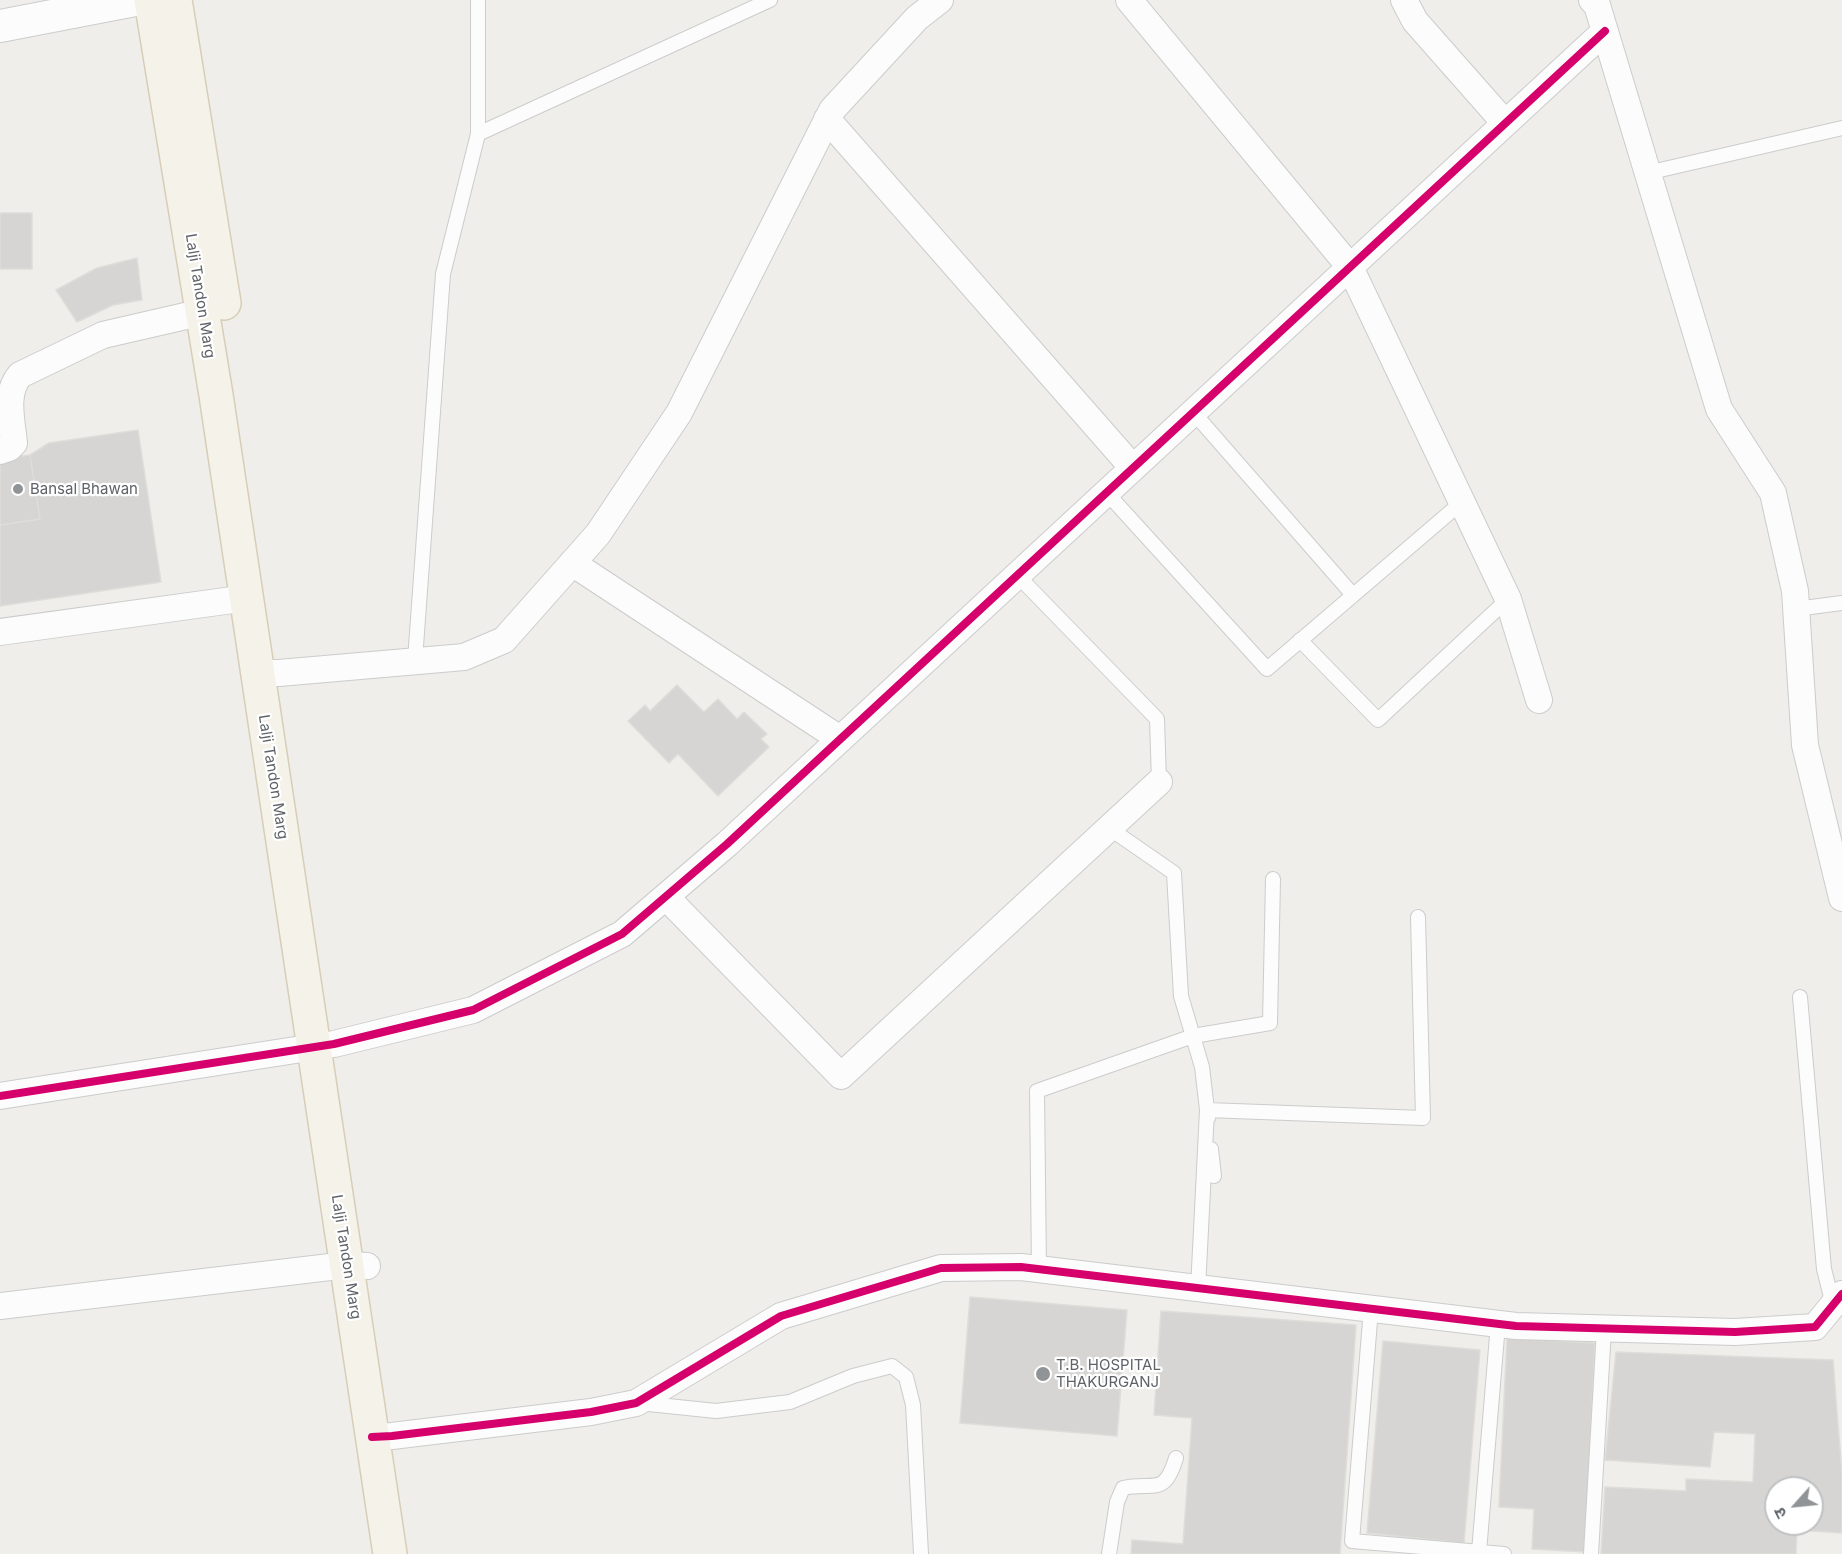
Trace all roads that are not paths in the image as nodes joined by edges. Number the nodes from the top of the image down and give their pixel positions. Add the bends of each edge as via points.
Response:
1 (135, 0) edge
2 (151, 0) edge
3 (175, 0) edge
4 (478, 0) edge
5 (770, 0) edge
6 (940, 0) edge
7 (1129, 0) edge
8 (1404, 0) edge
9 (1599, 2) edge
10 (0, 26) edge
11 (1605, 31) junction
12 (827, 119) junction
13 (1505, 123) junction
14 (1842, 128) edge
15 (478, 134) junction
16 (1647, 173) junction
17 (1350, 267) junction
18 (203, 312) junction
19 (1193, 412) junction
20 (0, 451) edge
21 (1133, 468) junction
22 (1106, 492) junction
23 (1462, 502) junction
24 (572, 563) junction
25 (1017, 575) junction
26 (1353, 595) junction
27 (247, 598) junction
28 (1508, 599) junction
29 (1842, 603) edge
30 (1796, 609) junction
31 (0, 632) edge
32 (1300, 640) junction
33 (415, 660) junction
34 (268, 673) junction
35 (1539, 700) dead end
36 (840, 739) junction
37 (1159, 782) joint
38 (1109, 828) junction
39 (1274, 879) dead end
40 (666, 897) junction
41 (1842, 898) edge
42 (1418, 917) dead end
43 (1800, 997) dead end
44 (1193, 1036) junction
45 (324, 1045) junction
46 (0, 1096) edge
47 (1207, 1110) junction
48 (1214, 1176) dead end
49 (357, 1265) junction
50 (1039, 1270) junction
51 (1198, 1289) junction
52 (0, 1306) edge
53 (1839, 1306) edge
54 (1371, 1309) junction
55 (1498, 1324) junction
56 (1604, 1329) junction
57 (636, 1403) junction
58 (382, 1437) junction
59 (1176, 1458) dead end
60 (1479, 1552) junction
61 (390, 1554) edge
62 (410, 1554) edge
63 (921, 1554) edge
64 (1109, 1554) edge
65 (1504, 1554) edge
66 (1591, 1554) edge

1 - 10 street
2 - 18 main road, Lalji Tandon Marg
3 - 34 main road, Lalji Tandon Marg via 214,235
4 - 15 lane
5 - 15 lane
6 - 12 street via 917,18
7 - 17 street
8 - 13 street via 1414,21
9 - 11 street
11 - 13 street
11 - 16 street
12 - 21 street
12 - 24 street via 679,413 598,534
13 - 17 street
14 - 16 lane
15 - 33 lane via 443,274
16 - 30 street via 1719,410 1773,493
17 - 19 street
17 - 23 street
18 - 20 street via 103,334 20,375 10,393 14,443
18 - 27 main road, Lalji Tandon Marg
19 - 21 street
19 - 26 lane
21 - 22 street
22 - 25 street
22 - 32 lane via 1267,669
23 - 26 lane
23 - 28 street
24 - 33 street via 504,640 464,657
24 - 36 street
25 - 36 street
25 - 37 lane via 1157,718
26 - 32 lane
27 - 31 street
27 - 34 main road, Lalji Tandon Marg
28 - 32 lane via 1378,720
28 - 35 street
29 - 30 lane
30 - 41 street via 1805,745
33 - 34 street
34 - 45 main road, Lalji Tandon Marg
36 - 40 street
37 - 38 street
38 - 40 street via 842,1076
38 - 44 lane via 1174,873 1181,996
39 - 44 lane via 1270,1023
40 - 45 street via 622,934 473,1010
42 - 47 lane via 1423,1118
43 - 53 lane via 1824,1269
44 - 47 lane via 1202,1067
44 - 50 lane via 1037,1091
45 - 46 street
45 - 49 main road, Lalji Tandon Marg
47 - 48 lane
47 - 51 lane
49 - 52 street
49 - 58 main road, Lalji Tandon Marg
50 - 51 street
50 - 57 street via 941,1268 781,1316
51 - 54 street
53 - 56 street via 1815,1327 1735,1332
54 - 55 street
54 - 60 lane via 1352,1541
55 - 56 street
55 - 60 lane
56 - 66 lane
57 - 58 street
57 - 63 lane via 716,1411 790,1402 853,1376 892,1366 906,1377 913,1405
58 - 61 main road, Lalji Tandon Marg
58 - 62 main road, Lalji Tandon Marg
59 - 64 lane via 1162,1484 1123,1488
60 - 65 lane

